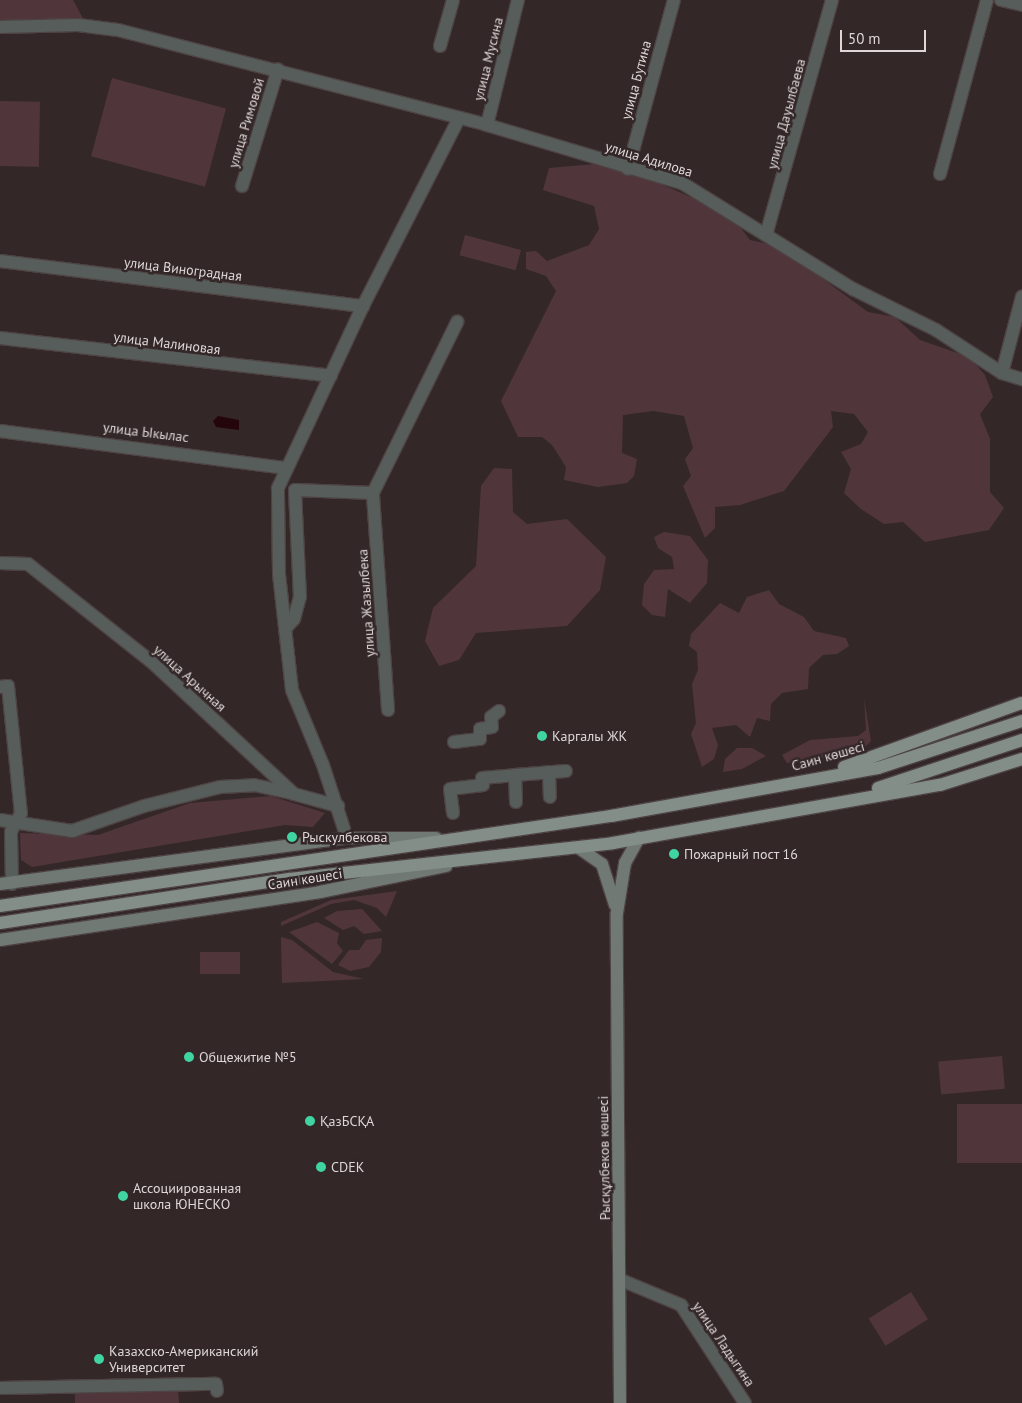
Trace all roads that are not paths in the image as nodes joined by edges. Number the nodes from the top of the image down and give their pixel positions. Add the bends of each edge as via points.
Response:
1 (453, 0) edge
2 (518, 0) edge
3 (674, 0) edge
4 (832, 0) edge
5 (986, 0) edge
6 (1001, 0) edge
7 (1022, 5) edge
8 (0, 26) edge
9 (440, 46) dead end
10 (278, 69) junction
11 (459, 118) junction
12 (487, 126) junction
13 (628, 169) junction
14 (940, 174) dead end
15 (242, 186) dead end
16 (766, 235) junction
17 (0, 261) edge
18 (1022, 297) edge
19 (363, 306) junction
20 (457, 322) dead end
21 (0, 338) edge
22 (1002, 373) junction
23 (331, 376) junction
24 (1022, 379) edge
25 (0, 431) edge
26 (286, 468) junction
27 (373, 493) junction
28 (0, 563) edge
29 (285, 628) junction
30 (0, 687) edge
31 (1022, 703) edge
32 (388, 710) dead end
33 (499, 711) dead end
34 (1022, 721) edge
35 (1022, 740) edge
36 (454, 742) dead end
37 (1022, 759) edge
38 (566, 771) dead end
39 (549, 772) junction
40 (515, 775) junction
41 (787, 783) junction
42 (294, 794) junction
43 (550, 797) dead end
44 (516, 802) dead end
45 (835, 802) junction
46 (338, 806) junction
47 (453, 813) dead end
48 (0, 820) edge
49 (19, 820) junction
50 (346, 838) junction
51 (446, 838) junction
52 (639, 838) junction
53 (580, 848) junction
54 (471, 860) junction
55 (6, 884) edge
56 (0, 906) edge
57 (616, 913) junction
58 (0, 924) edge
59 (0, 940) edge
60 (621, 1280) junction
61 (0, 1388) edge
62 (217, 1391) dead end
63 (620, 1403) edge
64 (745, 1403) edge

1 - 9 street
2 - 12 street, улица Мусина
3 - 13 street, улица Бутина
4 - 16 street, улица Дауылбаева
5 - 14 street
6 - 7 street
8 - 10 street, улица Адилова via 97,25
10 - 11 street, улица Адилова
10 - 15 street, улица Римовой
11 - 12 street, улица Адилова
11 - 19 street
12 - 13 street, улица Адилова
13 - 16 street, улица Адилова via 682,183
16 - 22 street, улица Адилова via 853,289 936,330
17 - 19 street, улица Виноградная
18 - 22 street
19 - 23 street
20 - 27 street
21 - 23 street, улица Малиновая
22 - 24 street, улица Адилова
23 - 26 street
25 - 26 street, улица Ыкылас
26 - 29 street via 276,501
27 - 29 street via 295,490 300,597 294,620
27 - 32 street, улица Жазылбека
28 - 42 street, улица Арычная via 23,563 154,664
29 - 46 street via 292,690
30 - 49 street via 8,686
31 - 41 main road, Саин көшесі via 874,758
33 - 36 street via 491,717 492,727 480,729 480,739
34 - 41 main road, Саин көшесі via 878,768
35 - 45 main road
37 - 45 main road via 940,785
38 - 39 street
39 - 40 street
39 - 43 street
40 - 44 street
40 - 47 street via 482,778 482,785 450,789
41 - 51 main road via 610,816
42 - 46 street, улица Арычная
42 - 49 street via 254,785 228,786 144,806 72,831 30,827
45 - 52 main road, Саин көшесі
46 - 50 street
48 - 49 street
49 - 55 street via 11,832
50 - 51 street
50 - 55 street
51 - 56 main road
52 - 53 main road, Саин көшесі
52 - 57 street via 625,863
53 - 54 main road, Саин көшесі
53 - 57 street via 602,864
54 - 58 main road via 289,879
54 - 59 street, Саин көшесі via 320,892
57 - 60 street, Рысқұлбеков көшесі
60 - 63 street, Рысқұлбеков көшесі
60 - 64 street, улица Ладыгина via 681,1306
61 - 62 street via 216,1384

